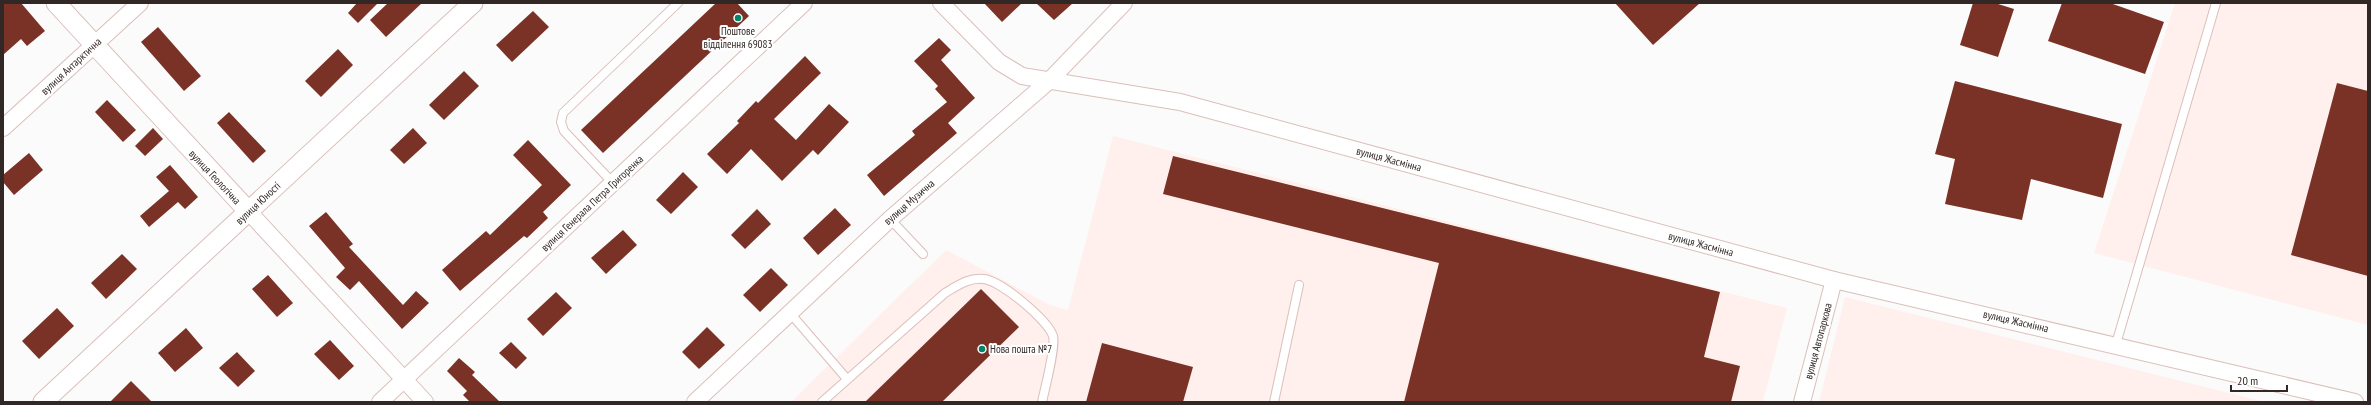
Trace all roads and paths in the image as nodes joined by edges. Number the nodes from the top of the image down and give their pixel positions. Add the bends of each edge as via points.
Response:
1 (56, 3) edge
2 (473, 3) edge
3 (678, 3) edge
4 (804, 3) edge
5 (941, 3) edge
6 (1124, 3) edge
7 (2216, 3) edge
8 (136, 4) edge
9 (95, 44) junction
10 (1049, 81) junction
11 (3, 128) edge
12 (612, 183) junction
13 (249, 212) junction
14 (890, 219) junction
15 (923, 254) dead end
16 (1834, 280) junction
17 (1299, 285) dead end
18 (790, 312) junction
19 (2116, 344) junction
20 (847, 379) junction
21 (404, 380) junction
22 (43, 402) edge
23 (380, 402) edge
24 (425, 402) edge
25 (695, 402) edge
26 (822, 402) edge
27 (1042, 402) edge
28 (1274, 402) edge
29 (1802, 402) edge
30 (2355, 402) edge

1 - 9 street, вулиця Геологічна
2 - 13 street, вулиця Юності
3 - 12 lane via 563,113 561,122 564,130
4 - 12 street, вулиця Генерала Петра Григоренка
5 - 10 street, вулиця Жасмінна via 999,62 1022,76
6 - 10 street, вулиця Музична
7 - 19 lane
8 - 9 street, вулиця Антарктична
9 - 11 street, вулиця Антарктична
9 - 13 street, вулиця Геологічна
10 - 14 street, вулиця Музична
10 - 16 street, вулиця Жасмінна via 1180,102
12 - 21 street, вулиця Генерала Петра Григоренка
13 - 21 street, вулиця Геологічна
13 - 22 street, вулиця Юності
14 - 15 lane
14 - 18 street, вулиця Музична
16 - 19 street, вулиця Жасмінна
16 - 29 street, вулиця Автопаркова
17 - 28 lane
18 - 20 lane
18 - 25 street, вулиця Музична
19 - 30 street, вулиця Жасмінна
20 - 26 lane
20 - 27 lane via 945,293 965,281 984,279 1001,285 1048,326 1053,337 1052,350
21 - 23 street, вулиця Генерала Петра Григоренка
21 - 24 street, вулиця Геологічна

